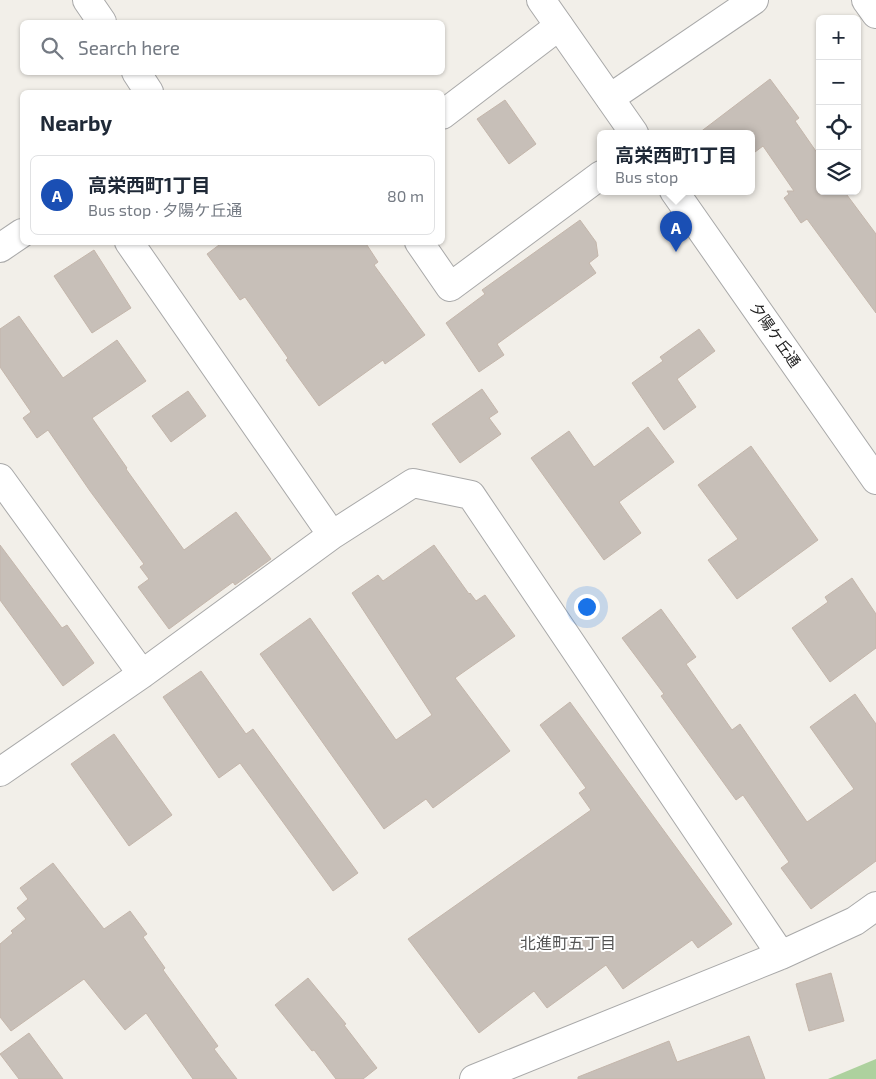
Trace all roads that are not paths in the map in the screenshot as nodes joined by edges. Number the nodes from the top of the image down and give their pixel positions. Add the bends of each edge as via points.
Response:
1 (87, 0) edge
2 (541, 0) edge
3 (754, 0) edge
4 (866, 0) edge
5 (876, 14) edge
6 (101, 20) edge
7 (559, 26) junction
8 (138, 75) edge
9 (148, 90) edge
10 (610, 98) junction
11 (445, 113) edge
12 (632, 130) edge
13 (597, 178) edge
14 (677, 195) edge
15 (20, 234) edge
16 (132, 245) edge
17 (421, 245) edge
18 (0, 248) edge
19 (0, 478) edge
20 (876, 480) edge
21 (332, 535) junction
22 (142, 674) junction
23 (0, 772) edge
24 (876, 906) edge
25 (781, 955) junction
26 (474, 1079) edge

1 - 6 street
2 - 7 street
3 - 10 street
4 - 5 street
7 - 10 street
7 - 11 street
8 - 9 street
10 - 12 street
13 - 17 street via 450,287
14 - 20 street, 夕陽ケ丘通
15 - 18 street
16 - 21 street
19 - 22 street
21 - 22 street
21 - 25 street via 413,483 471,495
22 - 23 street
24 - 25 street via 855,921
25 - 26 street

